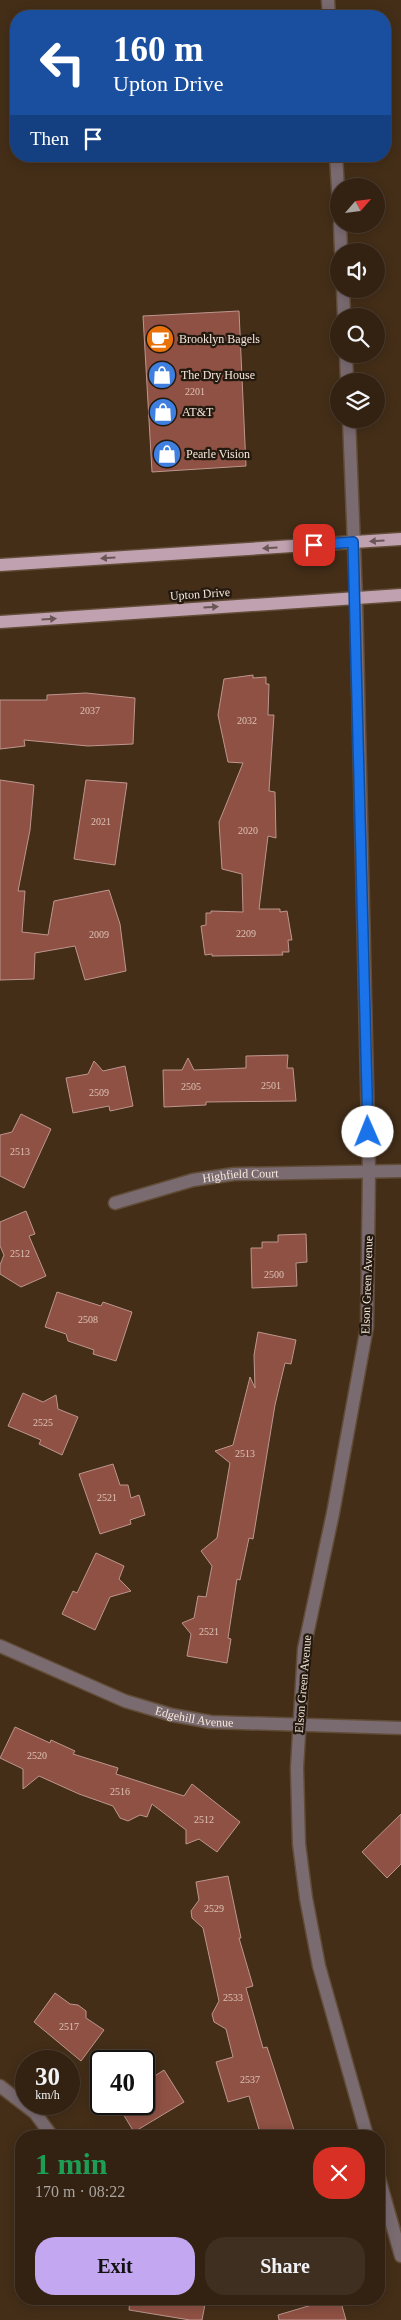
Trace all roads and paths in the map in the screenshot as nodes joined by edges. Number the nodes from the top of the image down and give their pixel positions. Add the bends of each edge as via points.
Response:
1 (336, 162) edge
2 (337, 178) edge
3 (349, 428) edge
4 (401, 539) edge
5 (353, 542) junction
6 (0, 565) edge
7 (401, 594) edge
8 (356, 597) junction
9 (0, 622) edge
10 (401, 1170) edge
11 (369, 1171) junction
12 (115, 1203) dead end
13 (0, 1646) edge
14 (298, 1723) junction
15 (401, 1728) edge
16 (0, 2086) edge
17 (48, 2130) edge
18 (365, 2130) edge
19 (385, 2199) edge
20 (401, 2256) edge

1 - 2 street
3 - 5 street, Elson Green Avenue
4 -> 5 main road
5 -> 6 main road
5 - 8 street, Elson Green Avenue
7 - 8 main road, Upton Drive
9 -> 8 main road, Upton Drive
8 - 11 street, Elson Green Avenue
10 - 11 street, Highfield Court
11 - 12 street, Highfield Court via 234,1174 192,1180
11 - 14 street, Elson Green Avenue via 367,1327 304,1649
13 - 14 street, Edgehill Avenue via 125,1701 172,1715 211,1722
14 - 15 street, Edgehill Avenue
14 - 18 street, Elson Green Avenue via 299,1844 306,1898 319,1966
16 - 17 street via 35,2113
19 - 20 street

